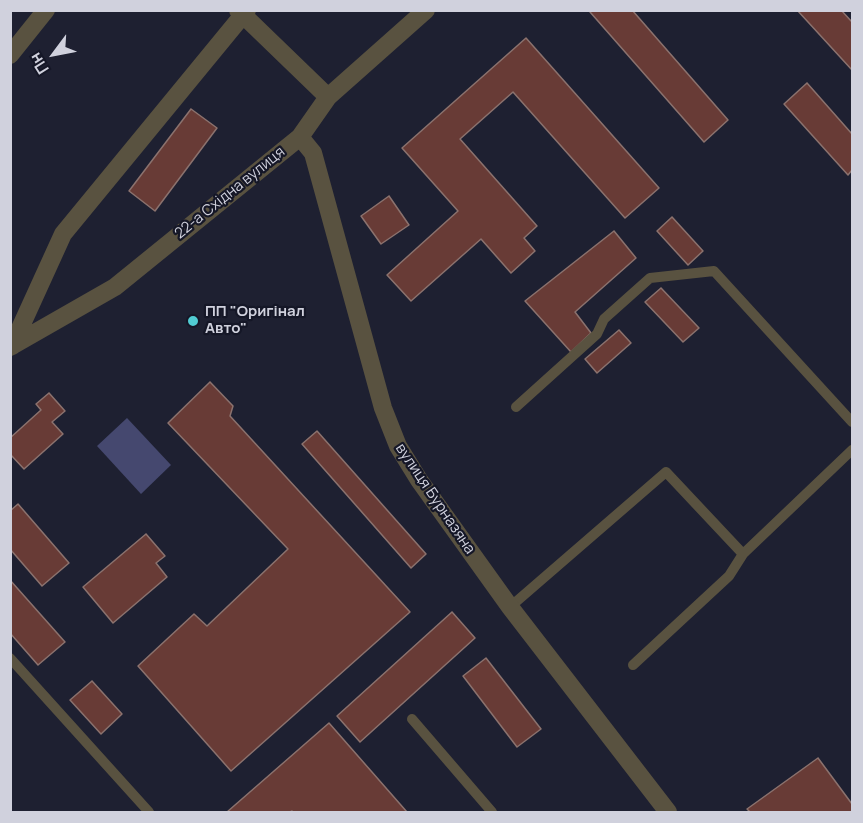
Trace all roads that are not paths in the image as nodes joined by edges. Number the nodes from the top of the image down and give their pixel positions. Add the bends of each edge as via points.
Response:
1 (46, 10) edge
2 (426, 10) edge
3 (243, 12) edge
4 (10, 55) edge
5 (328, 97) junction
6 (300, 137) junction
7 (11, 347) edge
8 (516, 407) dead end
9 (852, 422) edge
10 (852, 450) edge
11 (743, 554) junction
12 (510, 607) junction
13 (10, 658) edge
14 (633, 665) dead end
15 (412, 719) dead end
16 (149, 813) edge
17 (492, 813) edge
18 (668, 813) edge

1 - 4 street
2 - 5 street, 22-а Східна вулиця
3 - 5 street
3 - 7 street via 63,234
5 - 6 street, 22-а Східна вулиця
6 - 7 street, 22-а Східна вулиця via 115,287
6 - 12 street, вулиця Бурназяна via 313,153 383,408 398,446
8 - 9 lane via 597,334 604,319 650,278 714,271
10 - 11 lane
11 - 12 lane via 666,472
11 - 14 lane via 729,576
12 - 18 street, вулиця Бурназяна
13 - 16 lane
15 - 17 lane

